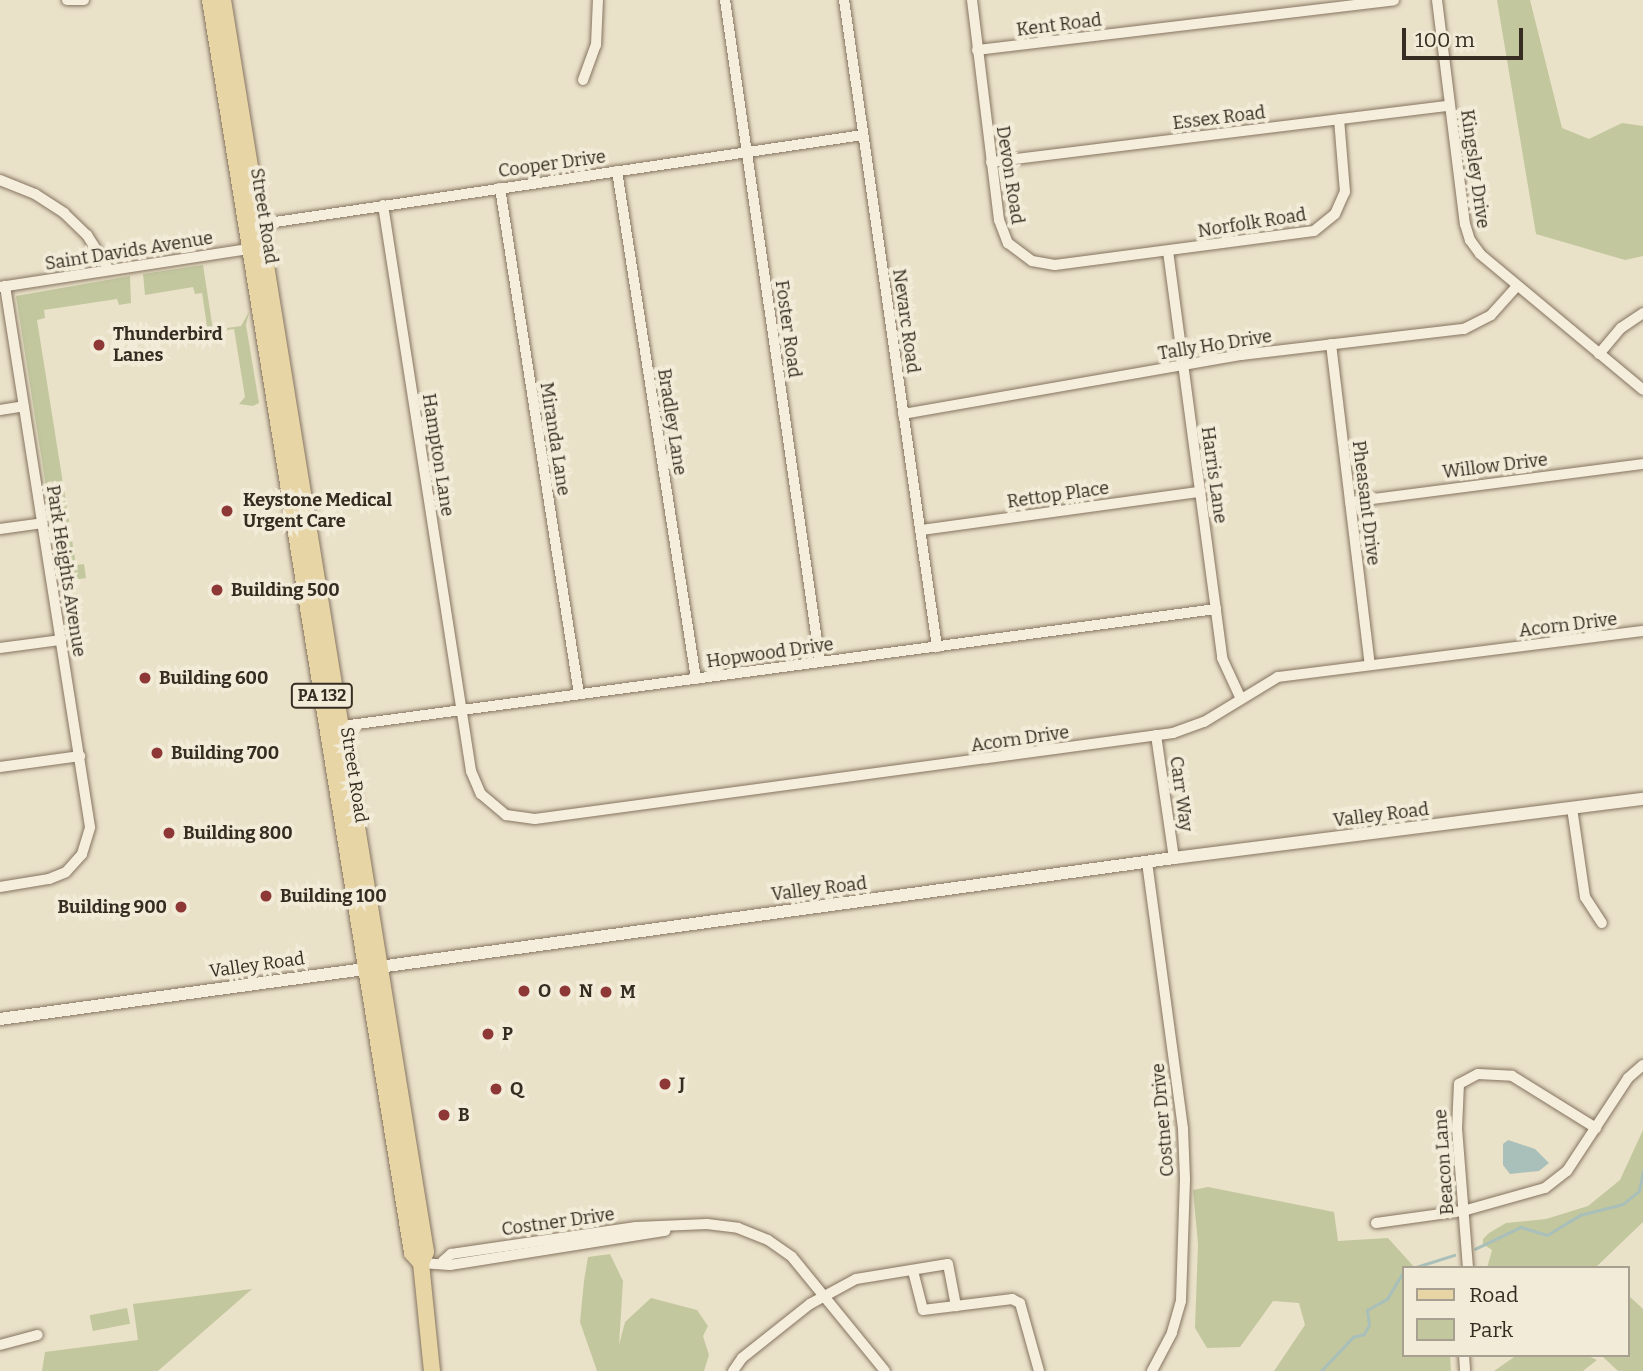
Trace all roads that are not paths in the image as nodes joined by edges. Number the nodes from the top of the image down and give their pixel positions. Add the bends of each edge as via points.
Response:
1 (67, 0) edge
2 (83, 0) edge
3 (210, 0) edge
4 (223, 0) edge
5 (598, 0) edge
6 (725, 0) edge
7 (844, 0) edge
8 (972, 0) edge
9 (1394, 0) edge
10 (1437, 0) edge
11 (978, 50) junction
12 (583, 80) dead end
13 (1450, 106) junction
14 (1339, 119) junction
15 (863, 135) junction
16 (747, 152) junction
17 (991, 162) junction
18 (617, 171) junction
19 (0, 180) edge
20 (500, 188) junction
21 (383, 205) junction
22 (253, 225) junction
23 (256, 248) junction
24 (1168, 251) junction
25 (1112, 258) joint
26 (108, 270) junction
27 (3, 286) edge
28 (1517, 286) junction
29 (1643, 313) edge
30 (1331, 344) junction
31 (1599, 354) junction
32 (1183, 366) junction
33 (1643, 390) edge
34 (24, 406) junction
35 (0, 410) edge
36 (903, 414) junction
37 (1643, 464) edge
38 (1200, 492) junction
39 (1350, 502) junction
40 (43, 523) junction
41 (0, 529) edge
42 (920, 530) junction
43 (1216, 609) junction
44 (1643, 631) edge
45 (61, 640) junction
46 (937, 647) junction
47 (0, 648) edge
48 (820, 662) junction
49 (1370, 665) junction
50 (696, 679) junction
51 (579, 694) junction
52 (1241, 699) junction
53 (462, 710) junction
54 (334, 727) junction
55 (1156, 735) junction
56 (80, 756) junction
57 (0, 767) edge
58 (1643, 799) edge
59 (1572, 808) junction
60 (1174, 858) junction
61 (1147, 862) junction
62 (0, 887) edge
63 (1602, 923) dead end
64 (372, 966) junction
65 (0, 1019) edge
66 (1643, 1065) edge
67 (1596, 1128) junction
68 (1463, 1211) junction
69 (1376, 1223) dead end
70 (421, 1263) junction
71 (1468, 1266) edge
72 (913, 1271) junction
73 (824, 1294) junction
74 (956, 1306) junction
75 (38, 1335) dead end
76 (0, 1345) edge
77 (1155, 1370) edge
78 (432, 1371) edge
79 (733, 1371) edge
80 (885, 1371) edge
81 (1039, 1371) edge

1 - 2 street
3 - 22 main road, Street Road / PA 132
4 - 22 main road, Street Road / PA 132
5 - 12 street via 596,46
6 - 16 street, Foster Road
7 - 15 street, Nevarc Road
8 - 11 street, Devon Road
9 - 11 street, Kent Road
10 - 13 street, Kingsley Drive
11 - 17 street, Devon Road
13 - 14 street, Essex Road
13 - 28 street, Kingsley Drive via 1467,233 1480,254
14 - 17 street, Essex Road
14 - 24 street, Norfolk Road via 1345,192 1324,225 1304,235
15 - 16 street, Cooper Drive
15 - 36 street, Nevarc Road
16 - 18 street, Cooper Drive
16 - 48 street, Foster Road
17 - 25 street, Devon Road via 1000,226 1015,250 1044,264
18 - 20 street, Cooper Drive
18 - 50 street, Bradley Lane
19 - 26 street via 35,194 64,213 87,235
20 - 21 street, Cooper Drive
20 - 51 street, Miranda Lane
21 - 22 street, Cooper Drive
21 - 53 street, Hampton Lane
22 - 23 main road, Street Road / PA 132
23 - 26 street, Saint Davids Avenue
23 - 54 main road, Street Road / PA 132
24 - 25 street, Norfolk Road
24 - 32 street, Harris Lane
26 - 27 street, Saint Davids Avenue
27 - 34 street, Park Heights Avenue
28 - 30 street, Tally Ho Drive via 1491,315 1464,329
28 - 31 street, Kingsley Drive
29 - 31 street via 1621,328
30 - 32 street, Tally Ho Drive
30 - 39 street, Pheasant Drive
31 - 33 street, Kingsley Drive
32 - 36 street, Tally Ho Drive
32 - 38 street, Harris Lane
34 - 35 street
34 - 40 street, Park Heights Avenue
36 - 42 street, Nevarc Road
37 - 39 street, Willow Drive
38 - 42 street, Rettop Place
38 - 43 street, Harris Lane
39 - 49 street, Pheasant Drive
40 - 41 street
40 - 45 street, Park Heights Avenue
42 - 46 street, Nevarc Road
43 - 46 street, Hopwood Drive
43 - 52 street, Harris Lane via 1225,671
44 - 49 street, Acorn Drive
45 - 47 street
45 - 56 street, Park Heights Avenue
46 - 48 street, Hopwood Drive
48 - 50 street, Hopwood Drive
49 - 52 street, Acorn Drive via 1278,677
50 - 51 street, Hopwood Drive
51 - 53 street, Hopwood Drive
52 - 55 street, Acorn Drive via 1192,728
53 - 54 street, Hopwood Drive
53 - 55 street, Acorn Drive via 477,787 499,811 527,820
54 - 64 main road, Street Road / PA 132
55 - 60 street, Carr Way
56 - 57 street
56 - 62 street, Park Heights Avenue via 90,827 78,860 49,880
58 - 59 street, Valley Road
59 - 60 street, Valley Road
59 - 63 street via 1587,903
60 - 61 street, Valley Road
61 - 64 street, Valley Road
61 - 77 street, Costner Drive via 1183,1129 1185,1179 1181,1301
64 - 65 street, Valley Road
64 - 70 main road, Street Road / PA 132 via 412,1253
66 - 67 street via 1628,1078
67 - 68 street via 1556,1181 1532,1193
67 - 68 street, Beacon Lane via 1512,1076 1478,1074 1465,1079 1456,1101
68 - 69 street
68 - 71 street, Beacon Lane
70 - 73 street, Costner Drive via 443,1261 451,1254 623,1229 723,1226 768,1240 792,1257
70 - 78 main road, Street Road / PA 132
72 - 73 street via 871,1275
72 - 74 street via 923,1310
72 - 74 street via 948,1264
73 - 79 street via 742,1358
73 - 80 street, Costner Drive
74 - 81 street via 1012,1299 1020,1303
75 - 76 street

